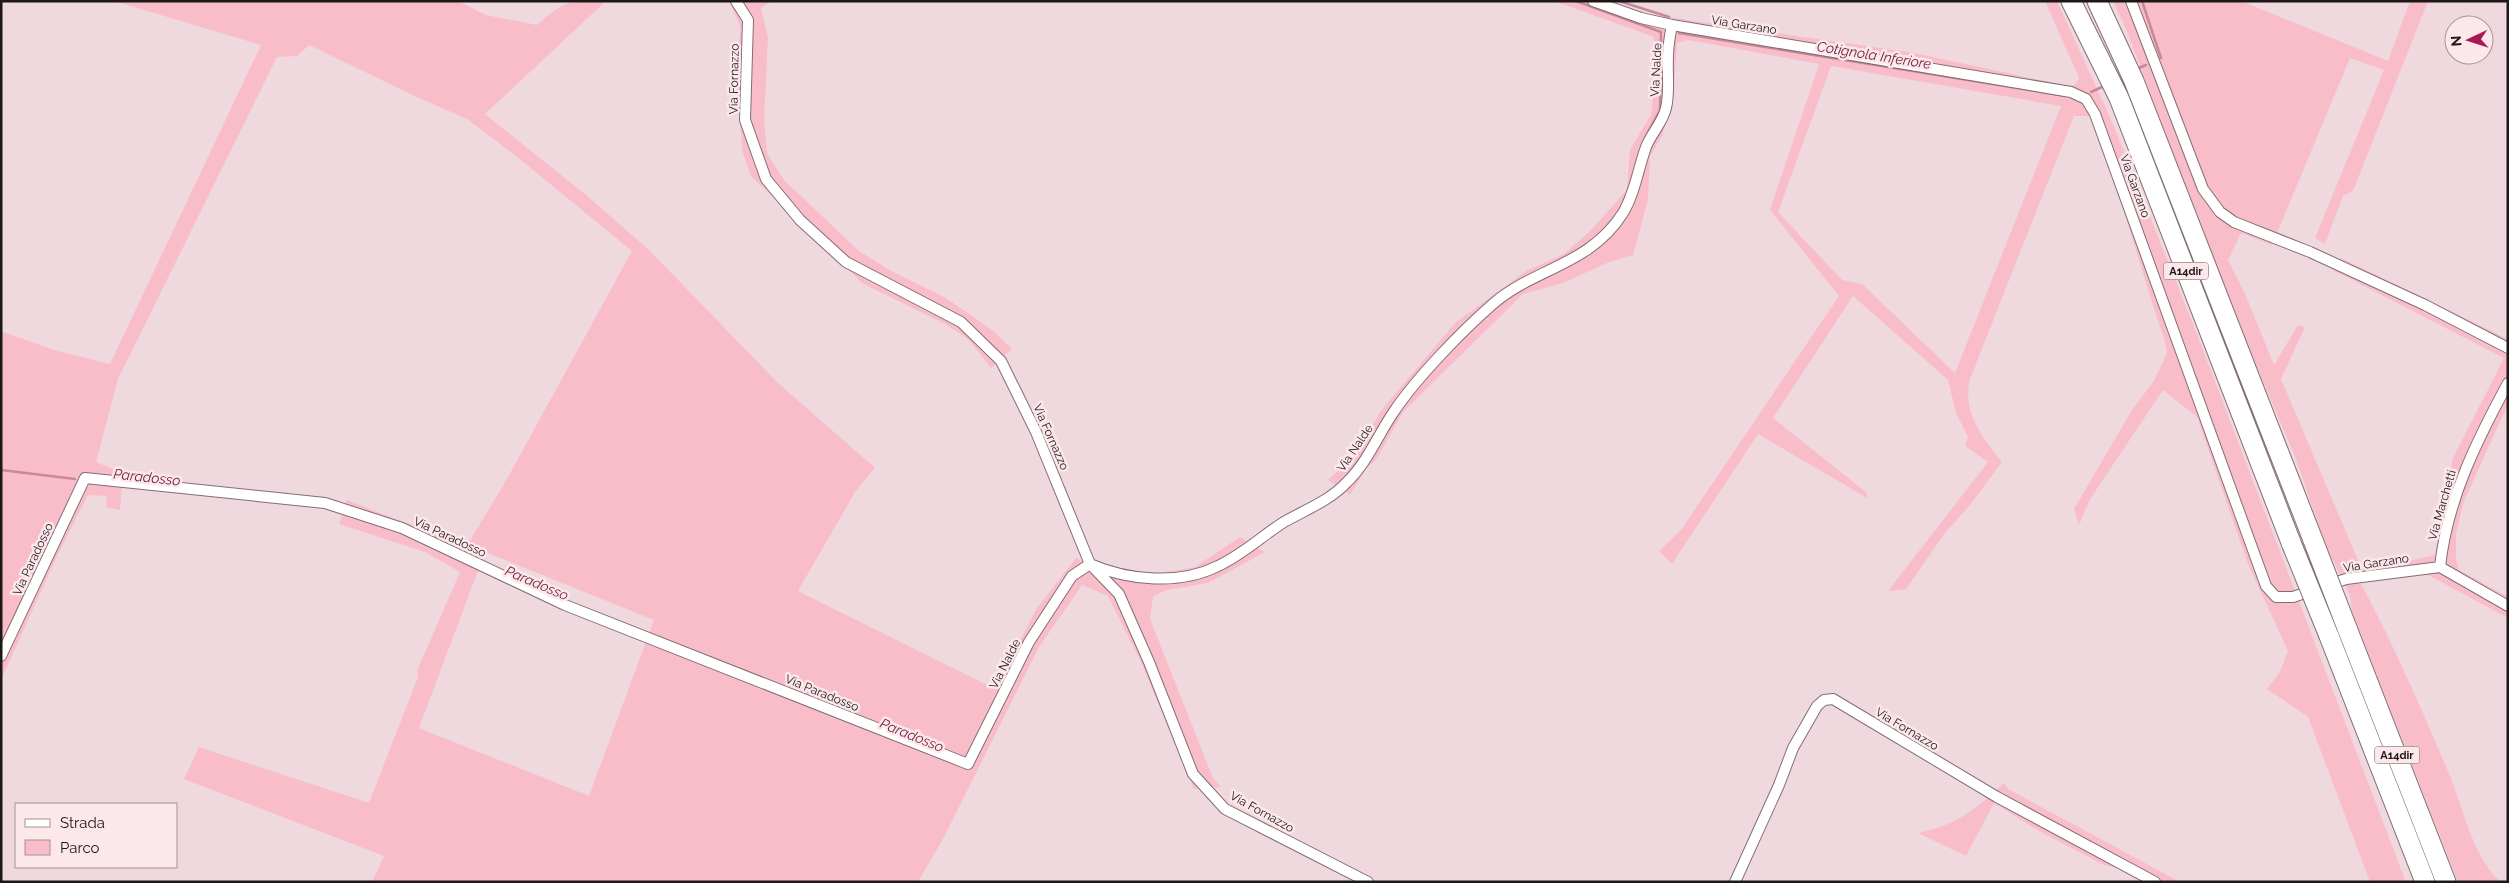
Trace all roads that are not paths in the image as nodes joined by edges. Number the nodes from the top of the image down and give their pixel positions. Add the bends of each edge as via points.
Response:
1 (736, 1) edge
2 (1593, 1) edge
3 (2071, 1) edge
4 (2097, 1) edge
5 (2131, 1) edge
6 (1672, 25) junction
7 (2508, 348) edge
8 (2508, 382) edge
9 (1090, 564) junction
10 (2440, 567) junction
11 (2508, 606) edge
12 (1, 656) edge
13 (968, 764) joint
14 (1368, 882) edge
15 (1735, 882) edge
16 (2155, 882) edge
17 (2426, 882) edge
18 (2446, 882) edge

1 - 9 street, Via Fornazzo via 748,20 746,120 766,179 800,220 846,262 961,322 1001,361 1036,432
2 - 6 street, Via Garzano
3 - 17 highway, A14dir, bridge via 2119,98
4 - 18 highway, A14dir, bridge via 2134,81
5 - 7 street via 2203,189 2220,212 2255,232 2310,252 2425,304
6 - 9 street, Via Nalde via 1667,106 1646,146 1630,200 1617,221 1584,252 1516,287 1472,324 1409,391 1344,486 1234,557 1205,571 1163,579 1108,572
6 - 10 street, Via Garzano via 2071,92 2086,99 2095,114 2266,586 2276,597 2293,597 2346,579
8 - 10 street, Via Marchetti via 2479,435 2456,492
9 - 13 street, Via Nalde via 1072,576 1029,642
9 - 14 street, Via Fornazzo via 1119,594 1193,774 1225,809
10 - 11 street
12 - 13 street, Via Paradosso via 84,478 325,503 402,528 565,605
15 - 16 street, Via Fornazzo via 1793,748 1817,706 1824,700 1833,699 1997,797

